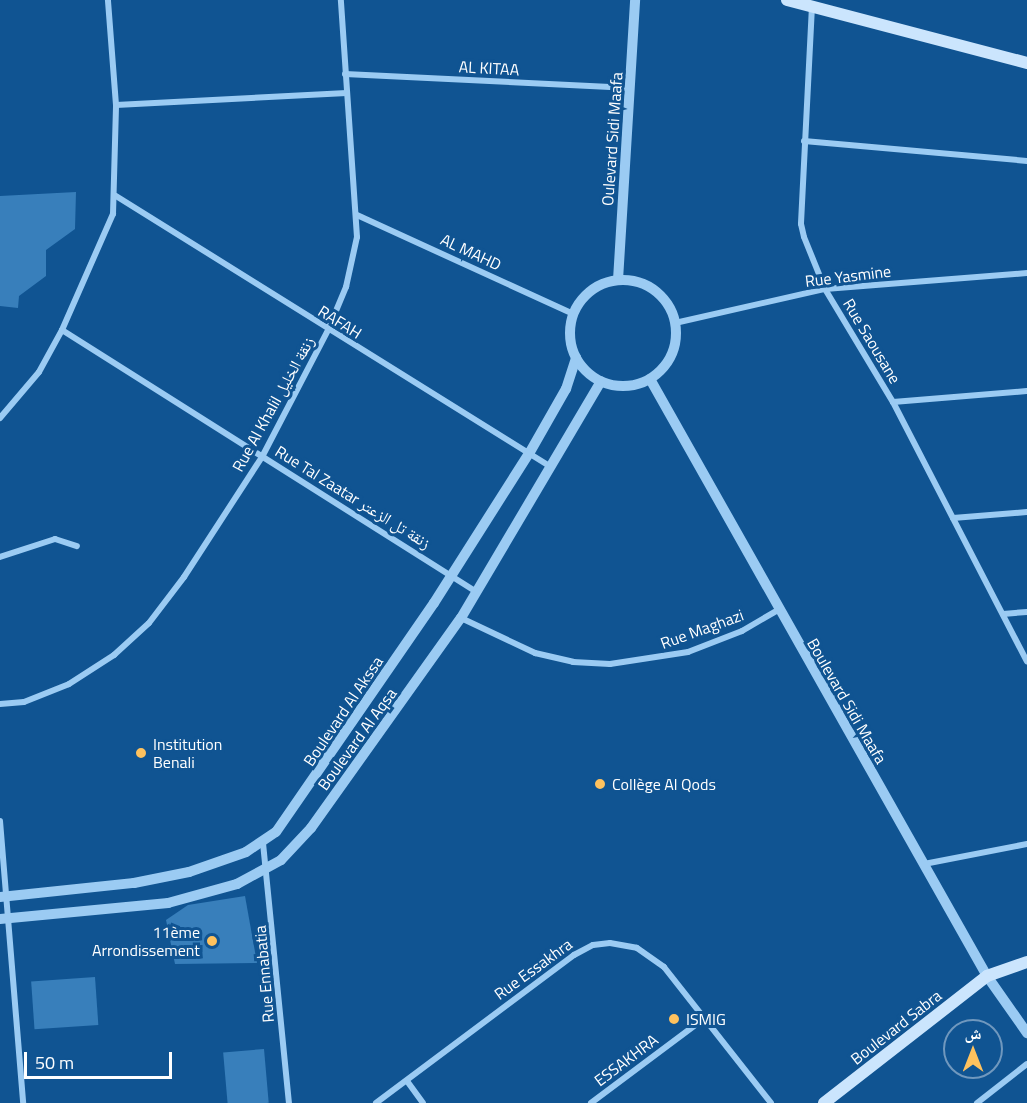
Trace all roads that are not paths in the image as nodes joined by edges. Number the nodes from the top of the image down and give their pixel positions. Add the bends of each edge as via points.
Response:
1 (108, 0) edge
2 (341, 0) edge
3 (635, 0) edge
4 (786, 0) edge
5 (812, 6) junction
6 (1027, 63) edge
7 (345, 74) junction
8 (631, 88) junction
9 (347, 93) junction
10 (116, 105) junction
11 (804, 141) junction
12 (1027, 161) edge
13 (116, 196) junction
14 (357, 215) junction
15 (1027, 273) edge
16 (618, 280) junction
17 (825, 289) junction
18 (573, 314) junction
19 (675, 323) junction
20 (62, 330) junction
21 (328, 330) junction
22 (576, 358) junction
23 (650, 379) junction
24 (601, 381) junction
25 (1027, 391) edge
26 (893, 402) junction
27 (0, 418) edge
28 (530, 452) junction
29 (262, 457) junction
30 (552, 468) junction
31 (1027, 512) edge
32 (953, 518) junction
33 (77, 546) dead end
34 (0, 557) edge
35 (451, 575) junction
36 (476, 591) junction
37 (778, 610) junction
38 (1027, 612) edge
39 (1003, 614) junction
40 (461, 618) junction
41 (1027, 662) edge
42 (0, 704) edge
43 (0, 821) edge
44 (263, 843) junction
45 (1027, 844) edge
46 (924, 864) junction
47 (268, 871) junction
48 (3, 897) edge
49 (4, 919) edge
50 (1027, 962) edge
51 (987, 976) junction
52 (706, 1017) junction
53 (1027, 1033) edge
54 (1027, 1064) edge
55 (407, 1081) junction
56 (23, 1103) edge
57 (289, 1103) edge
58 (376, 1103) edge
59 (423, 1103) edge
60 (591, 1103) edge
61 (771, 1103) edge
62 (824, 1103) edge
63 (977, 1103) edge

1 - 10 street
2 - 7 street, Rue Al Khalil زنقة الخليل
3 - 8 street, Oulevard Sidi Maafa
4 - 5 main road
5 - 6 main road
5 - 11 street, Rue Saousane
7 - 8 street, AL KITAA
7 - 9 street, Rue Al Khalil زنقة الخليل
8 - 16 street, Oulevard Sidi Maafa
9 - 10 street
9 - 14 street, Rue Al Khalil زنقة الخليل
10 - 13 street
11 - 12 street
11 - 17 street, Rue Saousane via 801,224
13 - 20 street via 106,234
13 - 21 street, RAFAH
14 - 18 street, AL MAHD
14 - 21 street, Rue Al Khalil زنقة الخليل via 351,270
15 - 17 street, Rue Yasmine
16 - 18 street via 590,291
16 - 19 street via 655,290 670,308
17 - 19 street, Rue Yasmine
17 - 26 street, Rue Saousane
18 - 22 street via 570,332
19 - 23 street via 676,342 669,359
20 - 27 street via 39,372
20 - 29 street, Rue Tal Zaatar زنقة تل الزعتر
21 - 28 street, RAFAH
21 - 29 street, Rue Al Khalil زنقة الخليل
22 - 24 street
22 - 28 street, Boulevard Al Akssa via 566,389
23 - 24 street via 630,386
23 - 37 street, Boulevard Sidi Maafa
24 - 30 street, Boulevard Al Aqsa
25 - 26 street
26 - 32 street, Rue Saousane
28 - 30 street, RAFAH
28 - 35 street, Boulevard Al Akssa
29 - 35 street, Rue Tal Zaatar زنقة تل الزعتر
29 - 42 street, Rue Al Khalil زنقة الخليل via 170,598 130,641 69,684 24,702
30 - 36 street, Boulevard Al Aqsa
31 - 32 street
32 - 39 street, Rue Saousane
33 - 34 street via 55,539
35 - 36 street, Rue Tal Zaatar زنقة تل الزعتر
35 - 44 street, Boulevard Al Akssa via 295,809
36 - 40 street, Boulevard Al Aqsa
37 - 40 street, Rue Maghazi via 742,631 688,652 610,664 573,662 535,653
37 - 46 street, Boulevard Sidi Maafa
38 - 39 street
39 - 41 street, Rue Saousane
40 - 47 street, Boulevard Al Aqsa via 311,828
43 - 48 street
44 - 47 street, Rue Ennabatia
44 - 48 street, Boulevard Al Akssa via 232,858 178,875
45 - 46 street
46 - 51 street, Boulevard Sidi Maafa
47 - 49 street, Boulevard Al Aqsa via 168,903
47 - 57 street, Rue Ennabatia
48 - 49 street
49 - 56 street
50 - 51 main road, Boulevard Sabra
51 - 53 street, Boulevard Sidi Maafa
51 - 62 main road, Boulevard Sabra
52 - 55 street, Rue Essakhra via 656,959 628,945 599,944 574,955
52 - 60 street, ESSAKHRA
52 - 61 street, Rue Essakhra
54 - 63 street
55 - 58 street, Rue Essakhra
55 - 59 street

